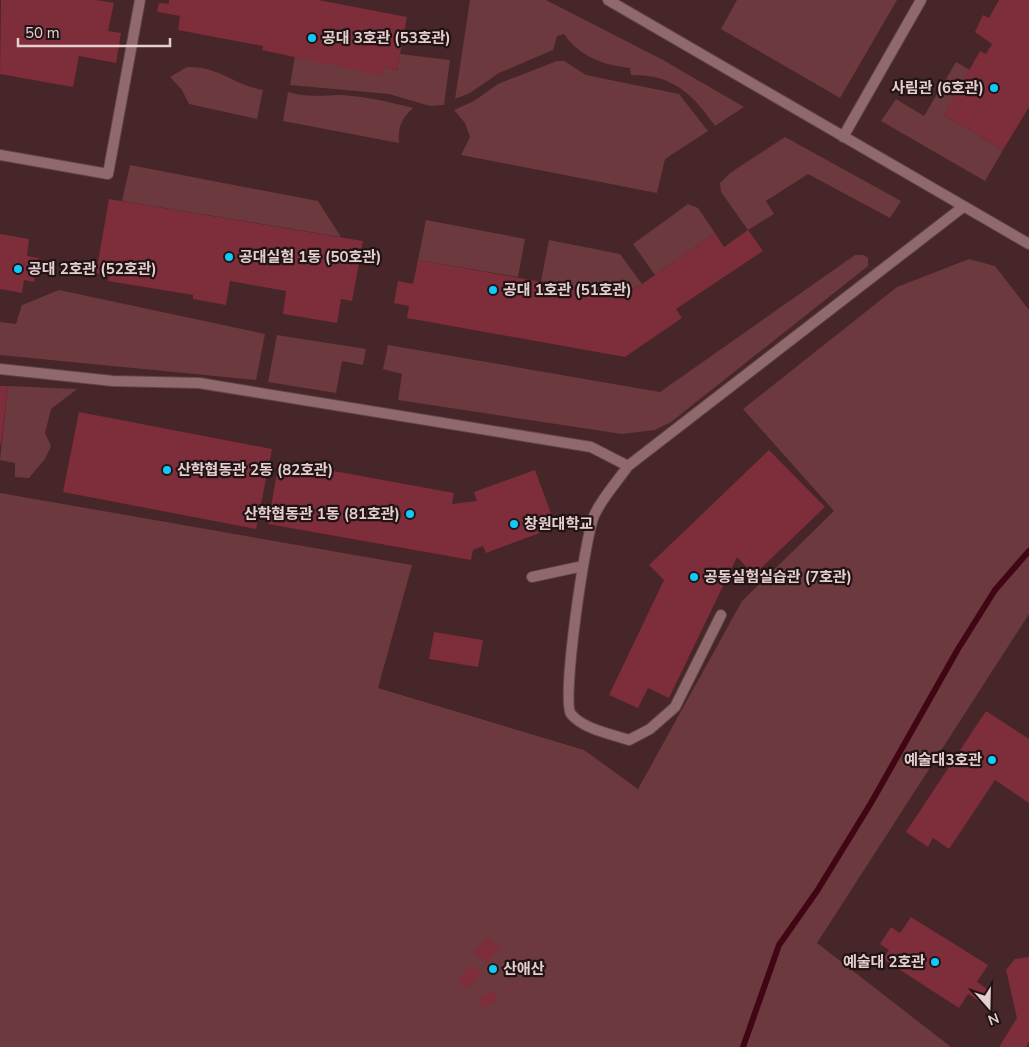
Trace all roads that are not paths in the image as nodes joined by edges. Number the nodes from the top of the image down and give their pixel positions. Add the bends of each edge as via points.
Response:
1 (140, 0) edge
2 (608, 0) edge
3 (921, 0) edge
4 (843, 137) junction
5 (0, 155) edge
6 (963, 207) junction
7 (1029, 244) edge
8 (0, 369) edge
9 (628, 466) junction
10 (583, 566) junction
11 (532, 577) dead end
12 (721, 615) dead end

1 - 5 lane via 108,174
2 - 4 lane
3 - 4 lane
4 - 6 lane
6 - 7 lane
6 - 9 lane
8 - 9 lane via 113,381 199,383 591,446
9 - 10 lane via 594,516
10 - 11 lane
10 - 12 lane via 567,692 569,712 588,726 629,740 664,718 675,707

